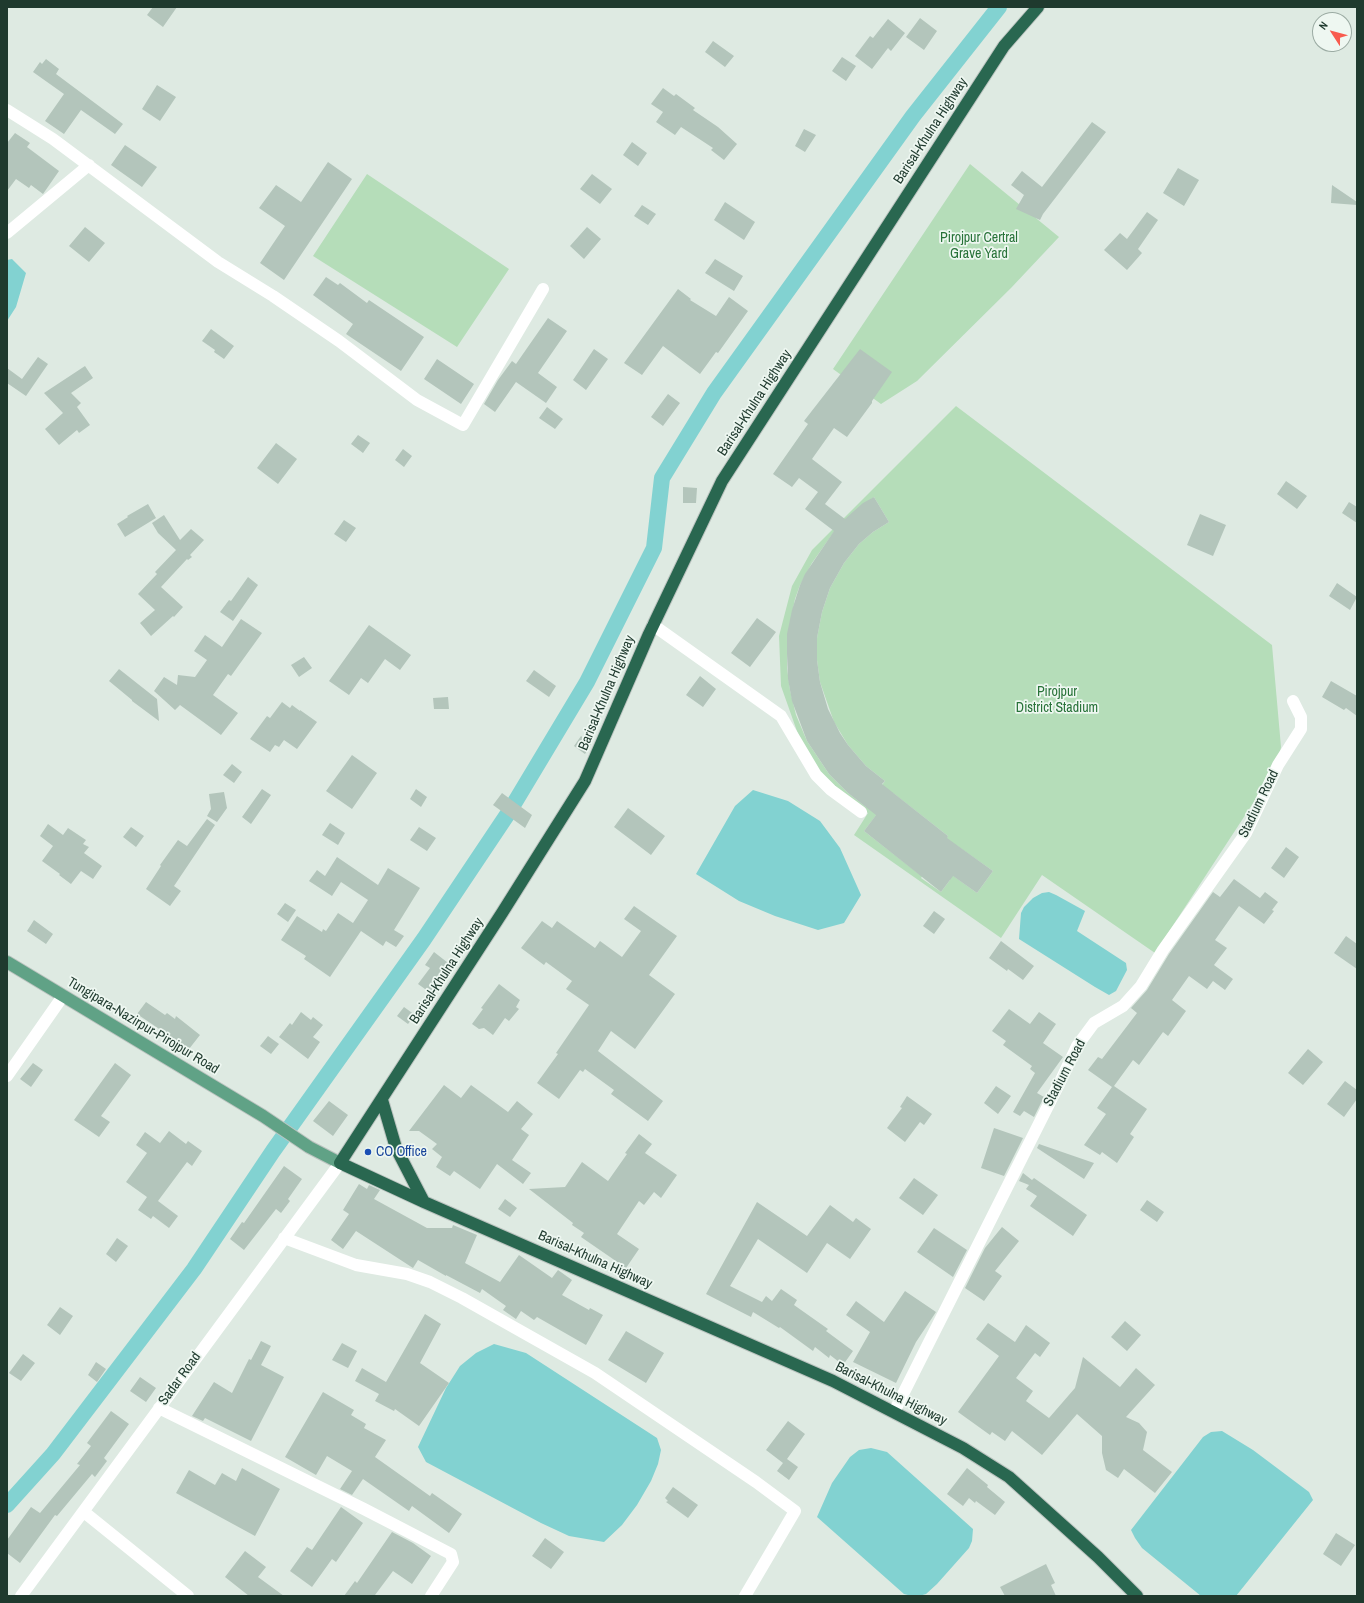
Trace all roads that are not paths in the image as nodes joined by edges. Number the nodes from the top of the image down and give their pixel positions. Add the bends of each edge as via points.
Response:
1 (1038, 7) edge
2 (7, 110) edge
3 (89, 166) junction
4 (7, 233) edge
5 (543, 289) dead end
6 (653, 625) junction
7 (1293, 701) dead end
8 (861, 812) dead end
9 (7, 962) edge
10 (63, 996) junction
11 (7, 1076) edge
12 (382, 1100) junction
13 (340, 1163) junction
14 (424, 1202) junction
15 (284, 1238) junction
16 (159, 1408) junction
17 (894, 1412) junction
18 (84, 1512) junction
19 (21, 1596) edge
20 (188, 1596) edge
21 (431, 1596) edge
22 (745, 1596) edge
23 (1137, 1596) edge

1 - 6 highway, Barisal-Khulna Highway via 1004,46 722,481
2 - 3 street
3 - 4 street
3 - 5 street via 218,262 333,337 417,400 463,425
6 - 8 street via 781,716 816,775 831,790
6 - 12 highway, Barisal-Khulna Highway via 585,781
7 - 17 street, Stadium Road via 1301,717 1301,729 1278,765 1246,833 1140,986 1123,1006 1094,1023 1076,1046
9 - 10 main road, Tungipara-Nazirpur-Pirojpur Road
10 - 11 street
10 - 13 main road, Tungipara-Nazirpur-Pirojpur Road via 263,1116 309,1147
12 - 13 highway, Barisal-Khulna Highway
12 - 14 highway via 396,1148
13 - 14 highway, Barisal-Khulna Highway
13 - 15 street, Sadar Road
14 - 17 highway, Barisal-Khulna Highway via 833,1381
15 - 16 street, Sadar Road
15 - 22 street via 356,1265 407,1274 462,1298 595,1373 795,1511
16 - 18 street, Sadar Road
16 - 21 street via 451,1554 453,1562
17 - 23 highway, Barisal-Khulna Highway via 963,1448 1009,1477 1098,1557
18 - 19 street, Sadar Road
18 - 20 street

